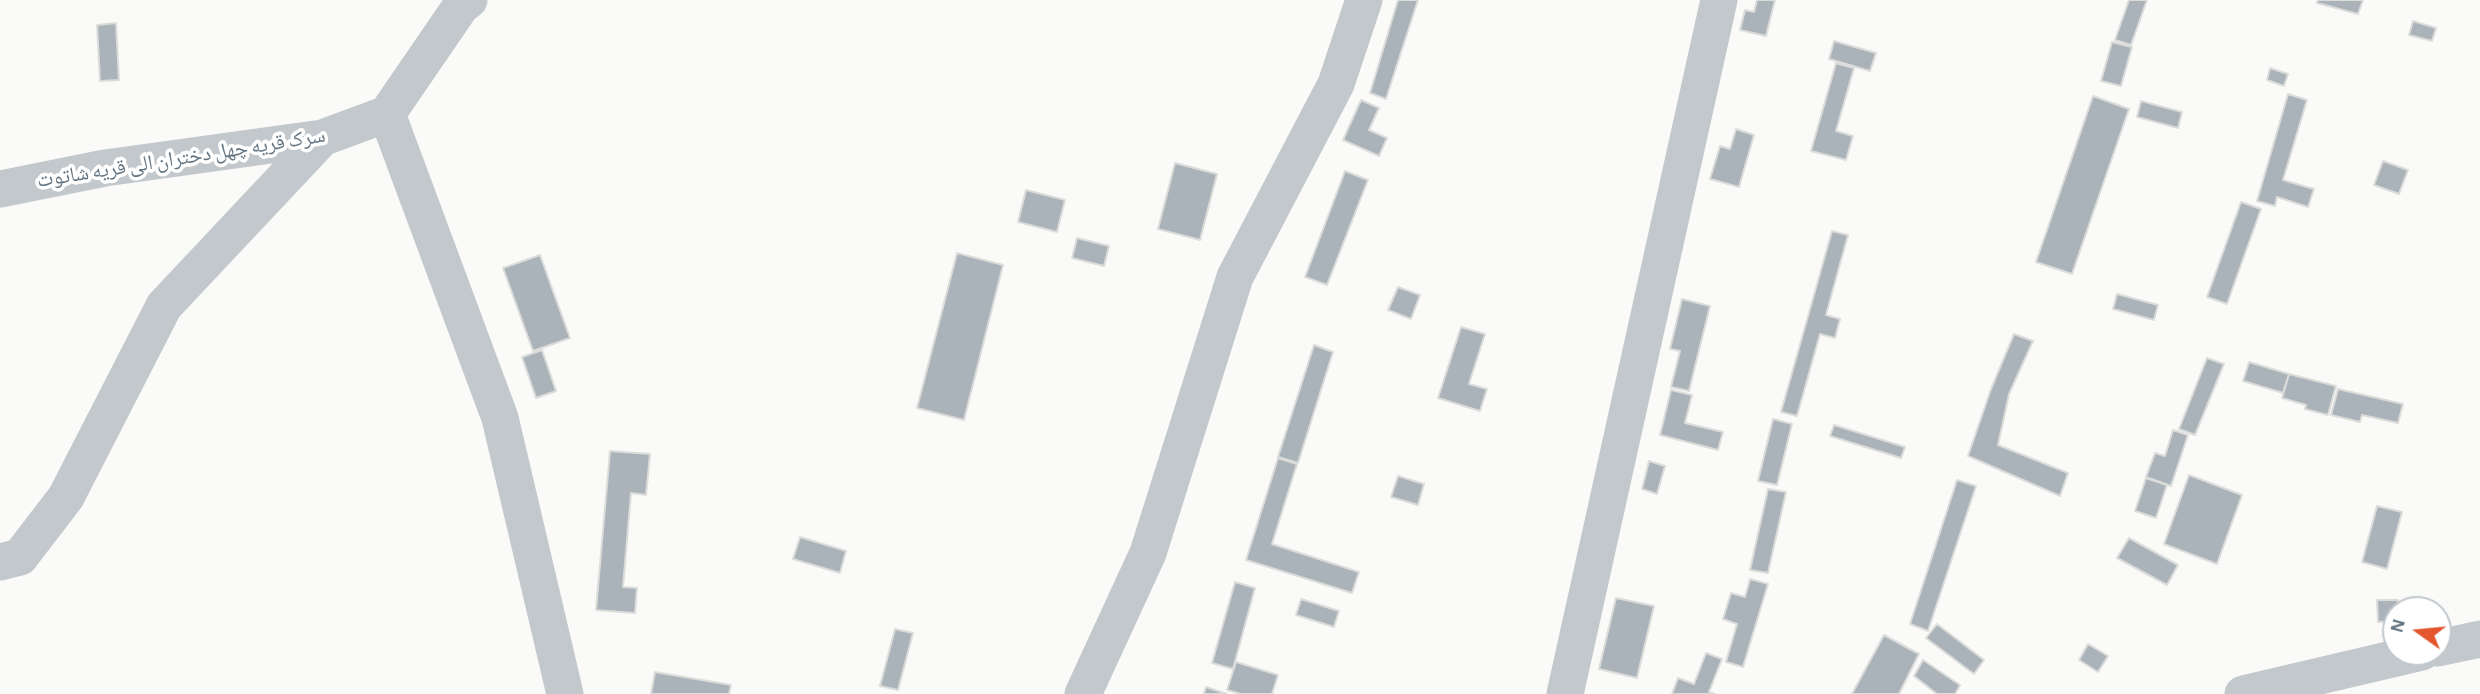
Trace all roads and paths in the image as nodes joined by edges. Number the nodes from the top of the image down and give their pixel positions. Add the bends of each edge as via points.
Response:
1 (469, 0) edge
2 (1364, 0) edge
3 (1719, 0) edge
4 (387, 114) junction
5 (322, 138) junction
6 (0, 189) edge
7 (0, 562) edge
8 (2480, 639) edge
9 (2452, 645) edge
10 (2382, 661) edge
11 (565, 694) edge
12 (1083, 694) edge
13 (1564, 694) edge
14 (2243, 694) edge

1 - 4 street
2 - 12 street via 1336,84 1235,277 1148,553
3 - 13 street
4 - 5 street, سرک قریه چهل دختران الی قریه شاتوت
4 - 11 street via 500,418
5 - 6 street, سرک قریه چهل دختران الی قریه شاتوت via 105,168
5 - 7 street via 164,306 66,497 20,557
8 - 9 street
10 - 14 street

